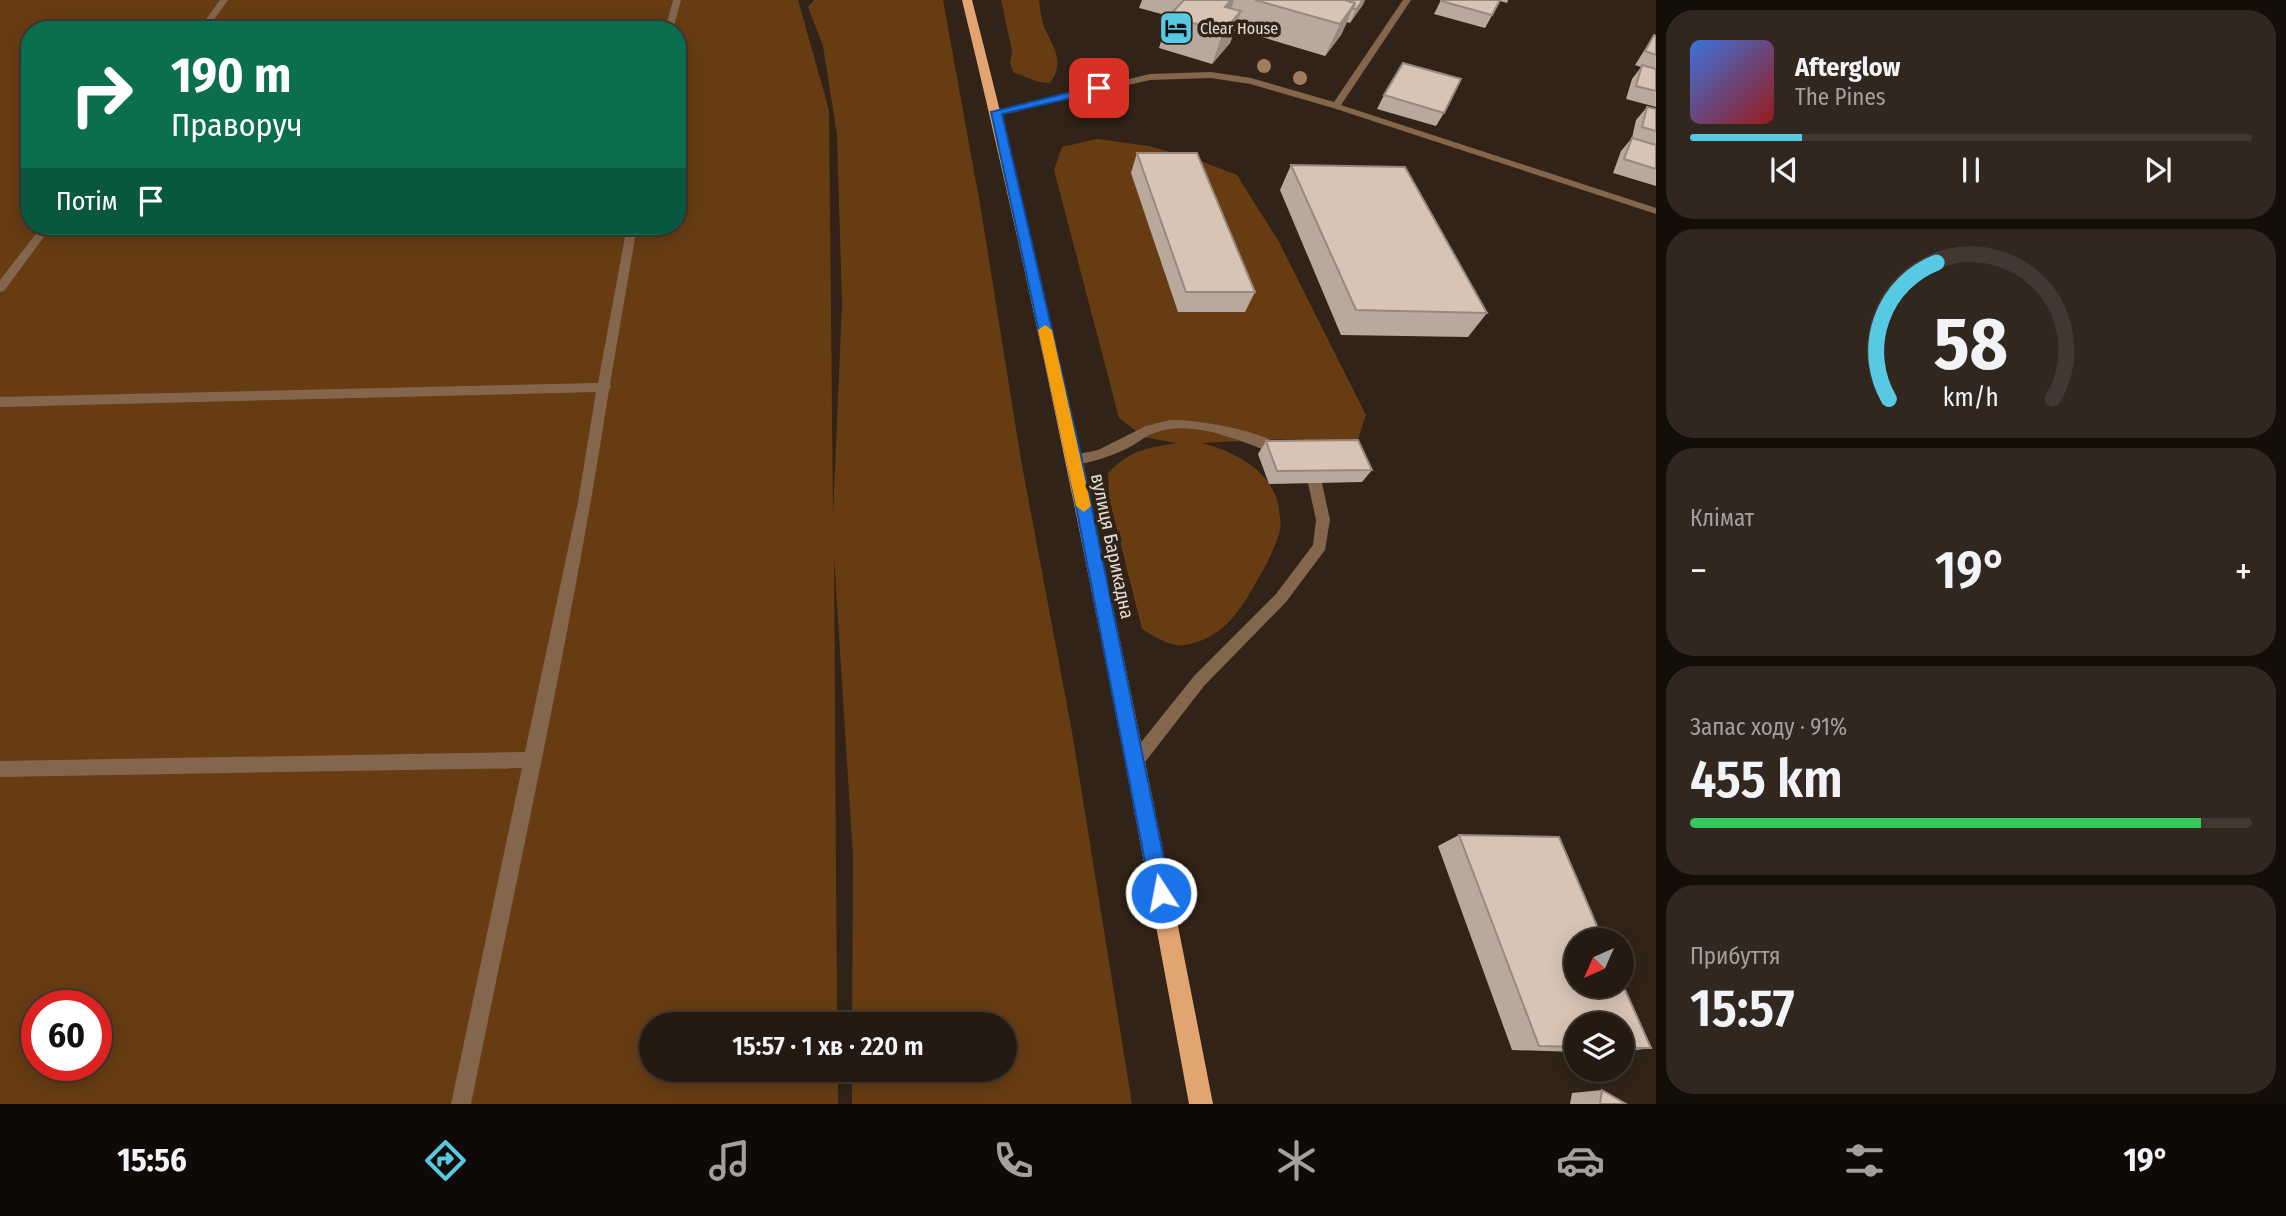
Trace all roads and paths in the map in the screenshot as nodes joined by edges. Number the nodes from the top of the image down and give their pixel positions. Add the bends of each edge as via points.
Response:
1 (224, 0) edge
2 (677, 0) edge
3 (967, 0) edge
4 (1407, 0) edge
5 (208, 21) edge
6 (671, 21) edge
7 (1336, 106) junction
8 (996, 112) junction
9 (1656, 211) edge
10 (40, 235) edge
11 (630, 235) edge
12 (0, 288) edge
13 (605, 387) junction
14 (0, 402) edge
15 (1287, 454) edge
16 (1074, 460) junction
17 (1315, 483) edge
18 (533, 760) junction
19 (1136, 761) junction
20 (0, 768) edge
21 (461, 1104) edge
22 (1201, 1104) edge

1 - 5 street
2 - 6 street
3 - 8 main road, вулиця Барикадна
4 - 7 street
7 - 8 street via 1251,82 1175,75
7 - 9 street
8 - 16 main road, вулиця Барикадна
10 - 12 street
11 - 13 street
13 - 14 street
13 - 18 street
15 - 16 street via 1246,436 1192,426 1153,428 1097,457
16 - 19 main road, вулиця Барикадна
17 - 19 street via 1323,520 1320,546 1281,598 1199,681
18 - 20 street
18 - 21 street
19 - 22 main road, вулиця Барикадна

